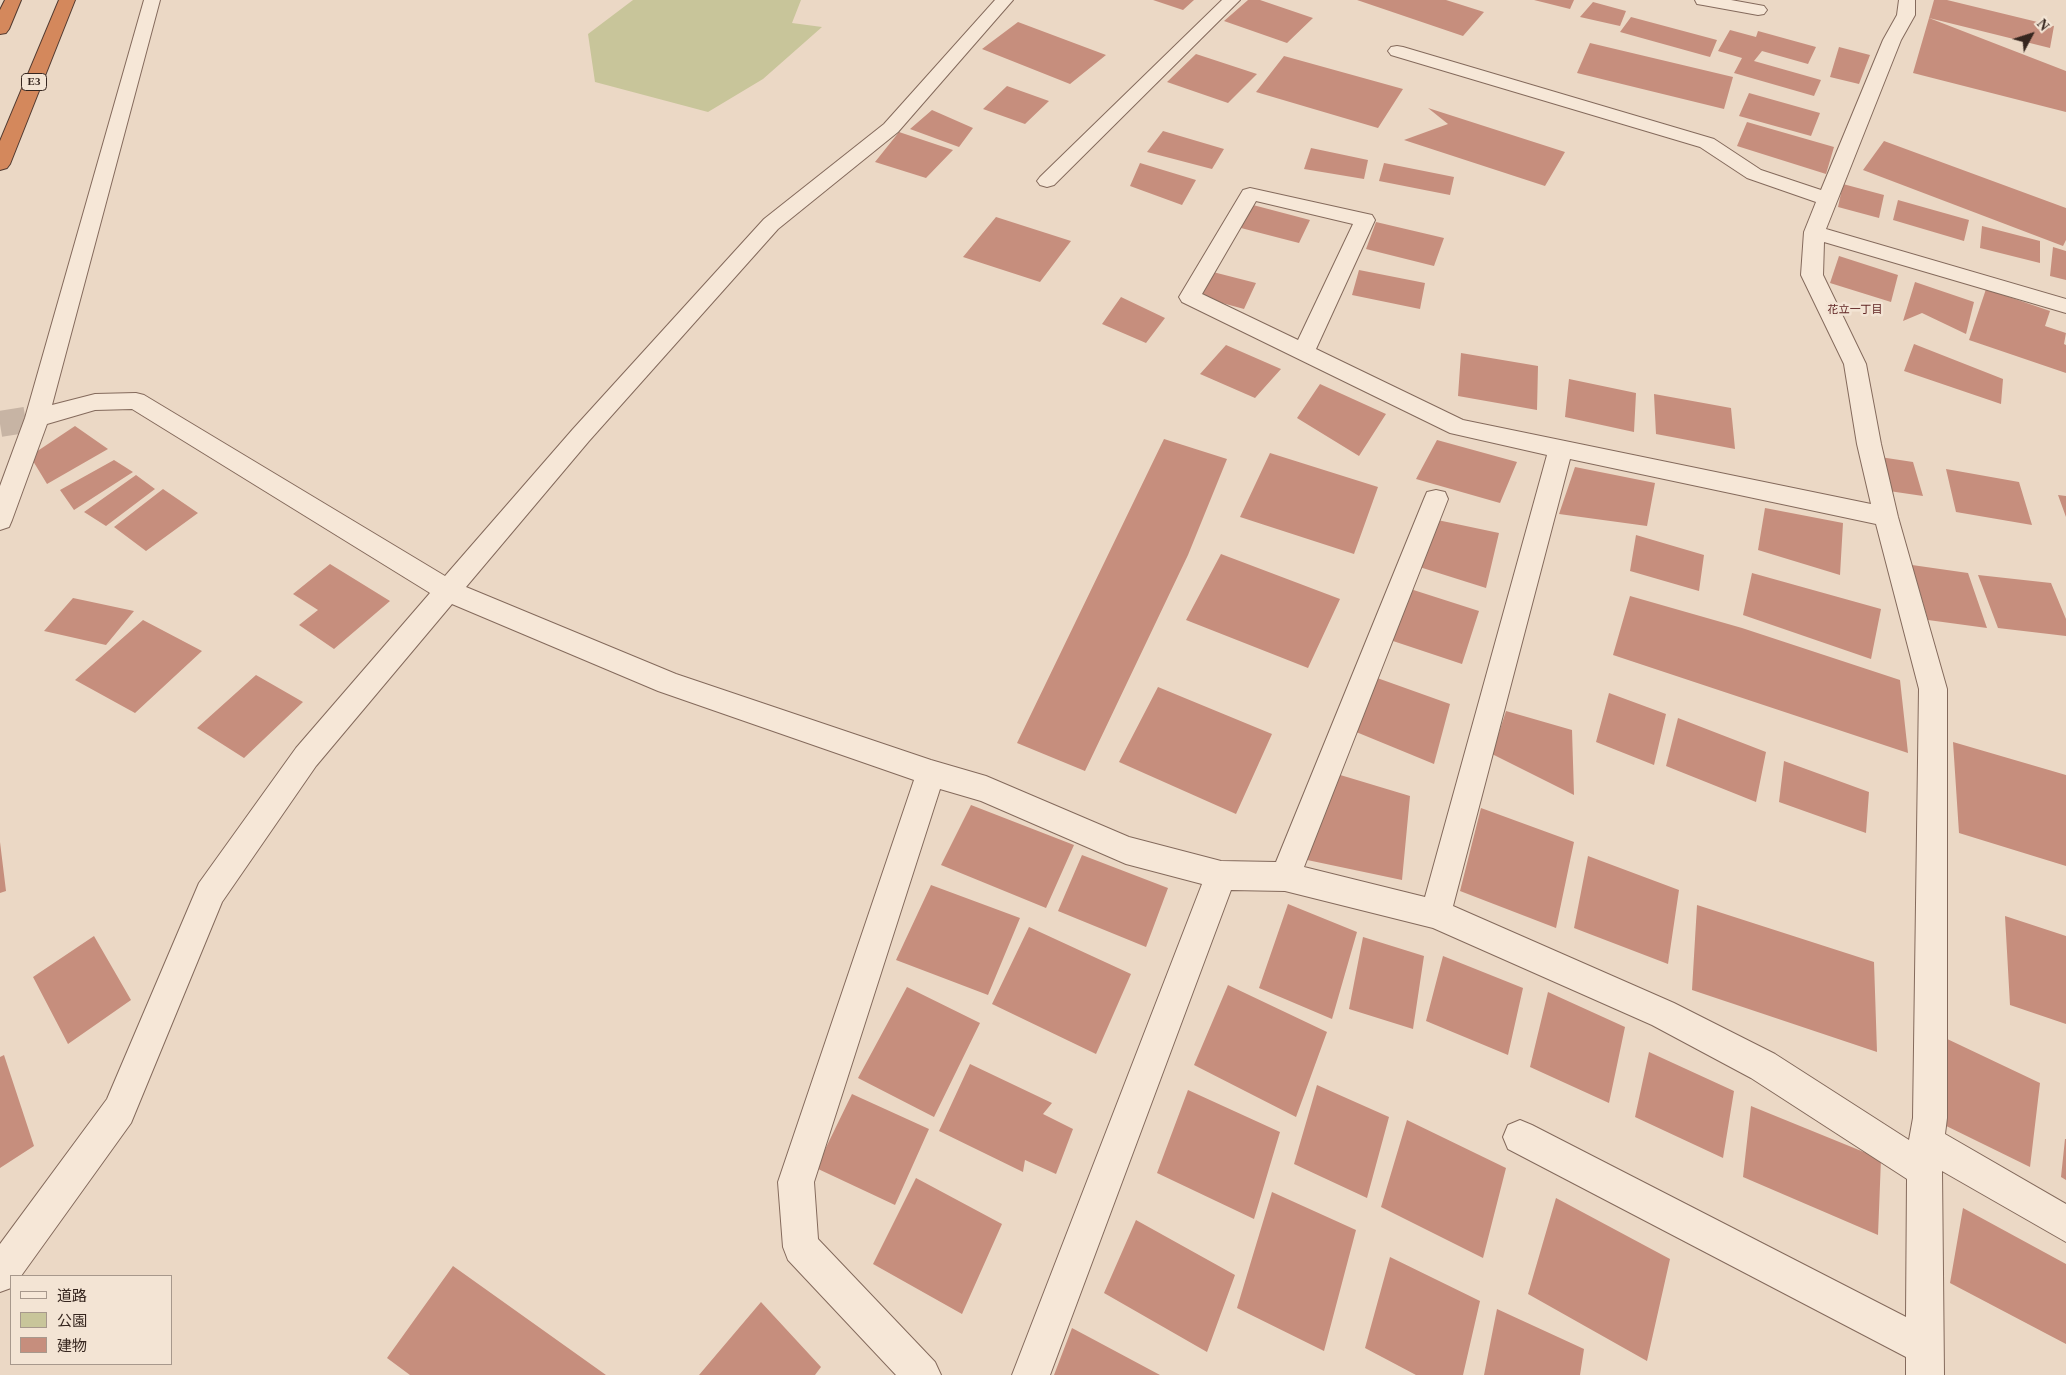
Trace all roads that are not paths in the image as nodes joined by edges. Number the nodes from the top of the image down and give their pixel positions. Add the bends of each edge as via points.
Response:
1 (13, 0) edge
2 (67, 0) edge
3 (152, 0) edge
4 (1005, 0) edge
5 (1232, 0) edge
6 (1703, 0) edge
7 (1907, 0) edge
8 (1758, 10) dead end
9 (0, 29) edge
10 (1397, 51) dead end
11 (0, 164) edge
12 (1047, 181) dead end
13 (1828, 199) junction
14 (1814, 232) junction
15 (2066, 306) edge
16 (1303, 352) junction
17 (37, 418) junction
18 (1561, 448) junction
19 (1436, 499) dead end
20 (1886, 517) junction
21 (0, 520) edge
22 (448, 591) junction
23 (931, 773) junction
24 (1221, 875) junction
25 (1285, 878) junction
26 (1436, 914) junction
27 (1520, 1137) dead end
28 (1925, 1156) junction
29 (2066, 1224) edge
30 (0, 1274) edge
31 (1925, 1361) edge
32 (922, 1375) edge
33 (1032, 1375) edge

1 - 9 highway
2 - 11 highway, E3
3 - 17 street
4 - 22 street via 891,128 771,224 581,435
5 - 12 street
6 - 8 street
7 - 13 street via 1906,16 1892,40
10 - 13 street via 1707,143 1754,174
13 - 14 street
14 - 15 street
14 - 20 street via 1812,276 1855,364 1868,444
16 - 16 street via 1190,298 1250,194 1365,220
16 - 18 street via 1458,427
17 - 21 street
17 - 22 street via 96,402 136,402
18 - 20 street
18 - 26 street
19 - 25 street
20 - 28 street via 1933,689 1930,1118
22 - 23 street via 668,684
22 - 30 street via 306,757 210,892 119,1111
23 - 24 street via 986,789 1126,850
23 - 32 street via 796,1182 801,1247
24 - 25 street
24 - 33 street
25 - 26 street
26 - 28 street via 1663,1014
27 - 31 street
28 - 29 street
28 - 31 street

